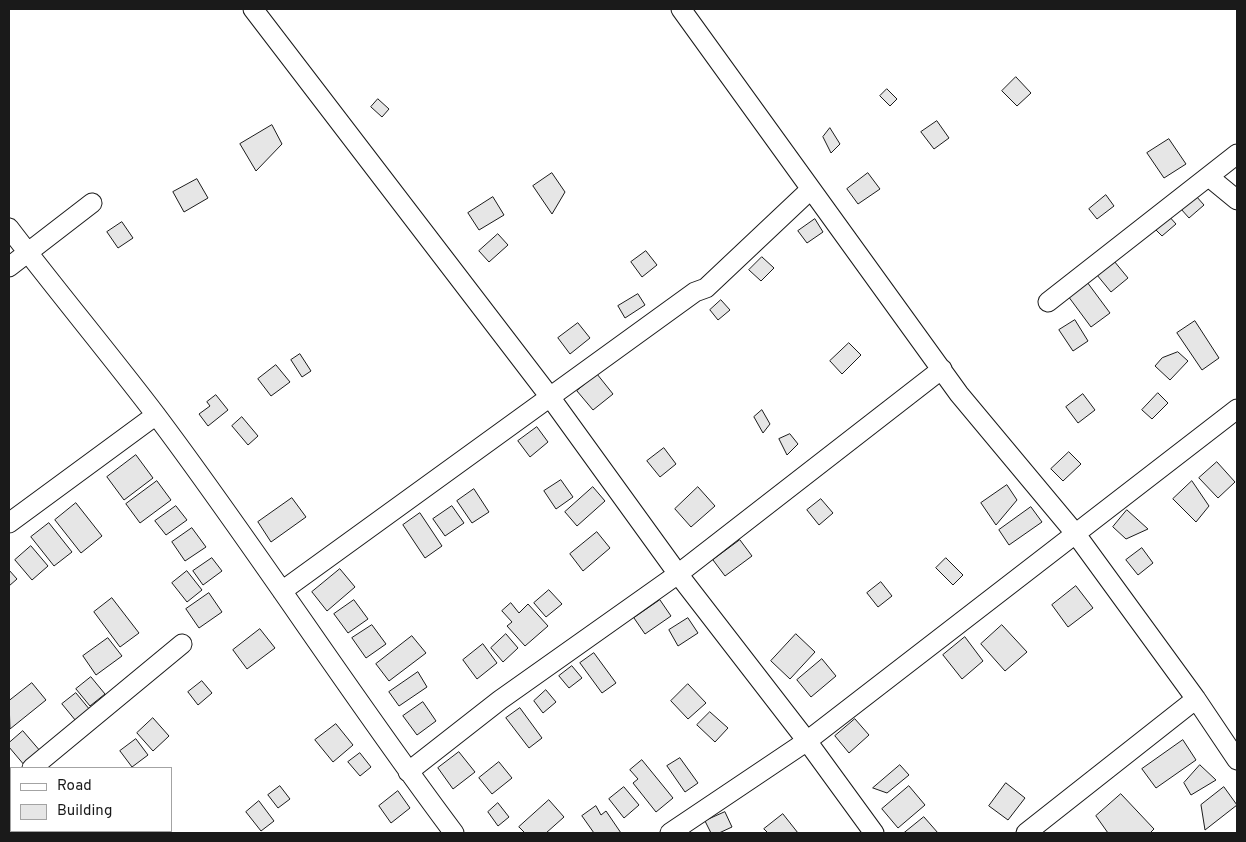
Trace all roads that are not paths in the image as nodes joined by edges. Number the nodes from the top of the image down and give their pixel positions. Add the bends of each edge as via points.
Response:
1 (253, 9) edge
2 (681, 9) edge
3 (1237, 154) edge
4 (1209, 177) junction
5 (811, 188) junction
6 (1237, 200) edge
7 (92, 203) dead end
8 (9, 228) edge
9 (28, 253) junction
10 (9, 267) edge
11 (1048, 302) dead end
12 (942, 369) junction
13 (550, 397) junction
14 (1237, 409) edge
15 (156, 416) junction
16 (9, 522) edge
17 (1074, 533) junction
18 (678, 574) junction
19 (282, 591) junction
20 (182, 644) dead end
21 (1196, 700) junction
22 (807, 742) junction
23 (1237, 760) edge
24 (33, 767) edge
25 (408, 772) junction
26 (454, 833) edge
27 (670, 833) edge
28 (874, 833) edge
29 (1026, 833) edge

1 - 13 street
2 - 5 street
3 - 4 street
4 - 6 street
4 - 11 street
5 - 12 street
5 - 13 street via 706,288 695,292
7 - 9 street
8 - 9 street
9 - 10 street
9 - 15 street
12 - 17 street
12 - 18 street
13 - 18 street
13 - 19 street
14 - 17 street
15 - 16 street
15 - 19 street
17 - 21 street
17 - 22 street
18 - 22 street
18 - 25 street via 500,700
19 - 25 street
20 - 24 street
21 - 23 street
21 - 29 street
22 - 27 street
22 - 28 street
25 - 26 street

